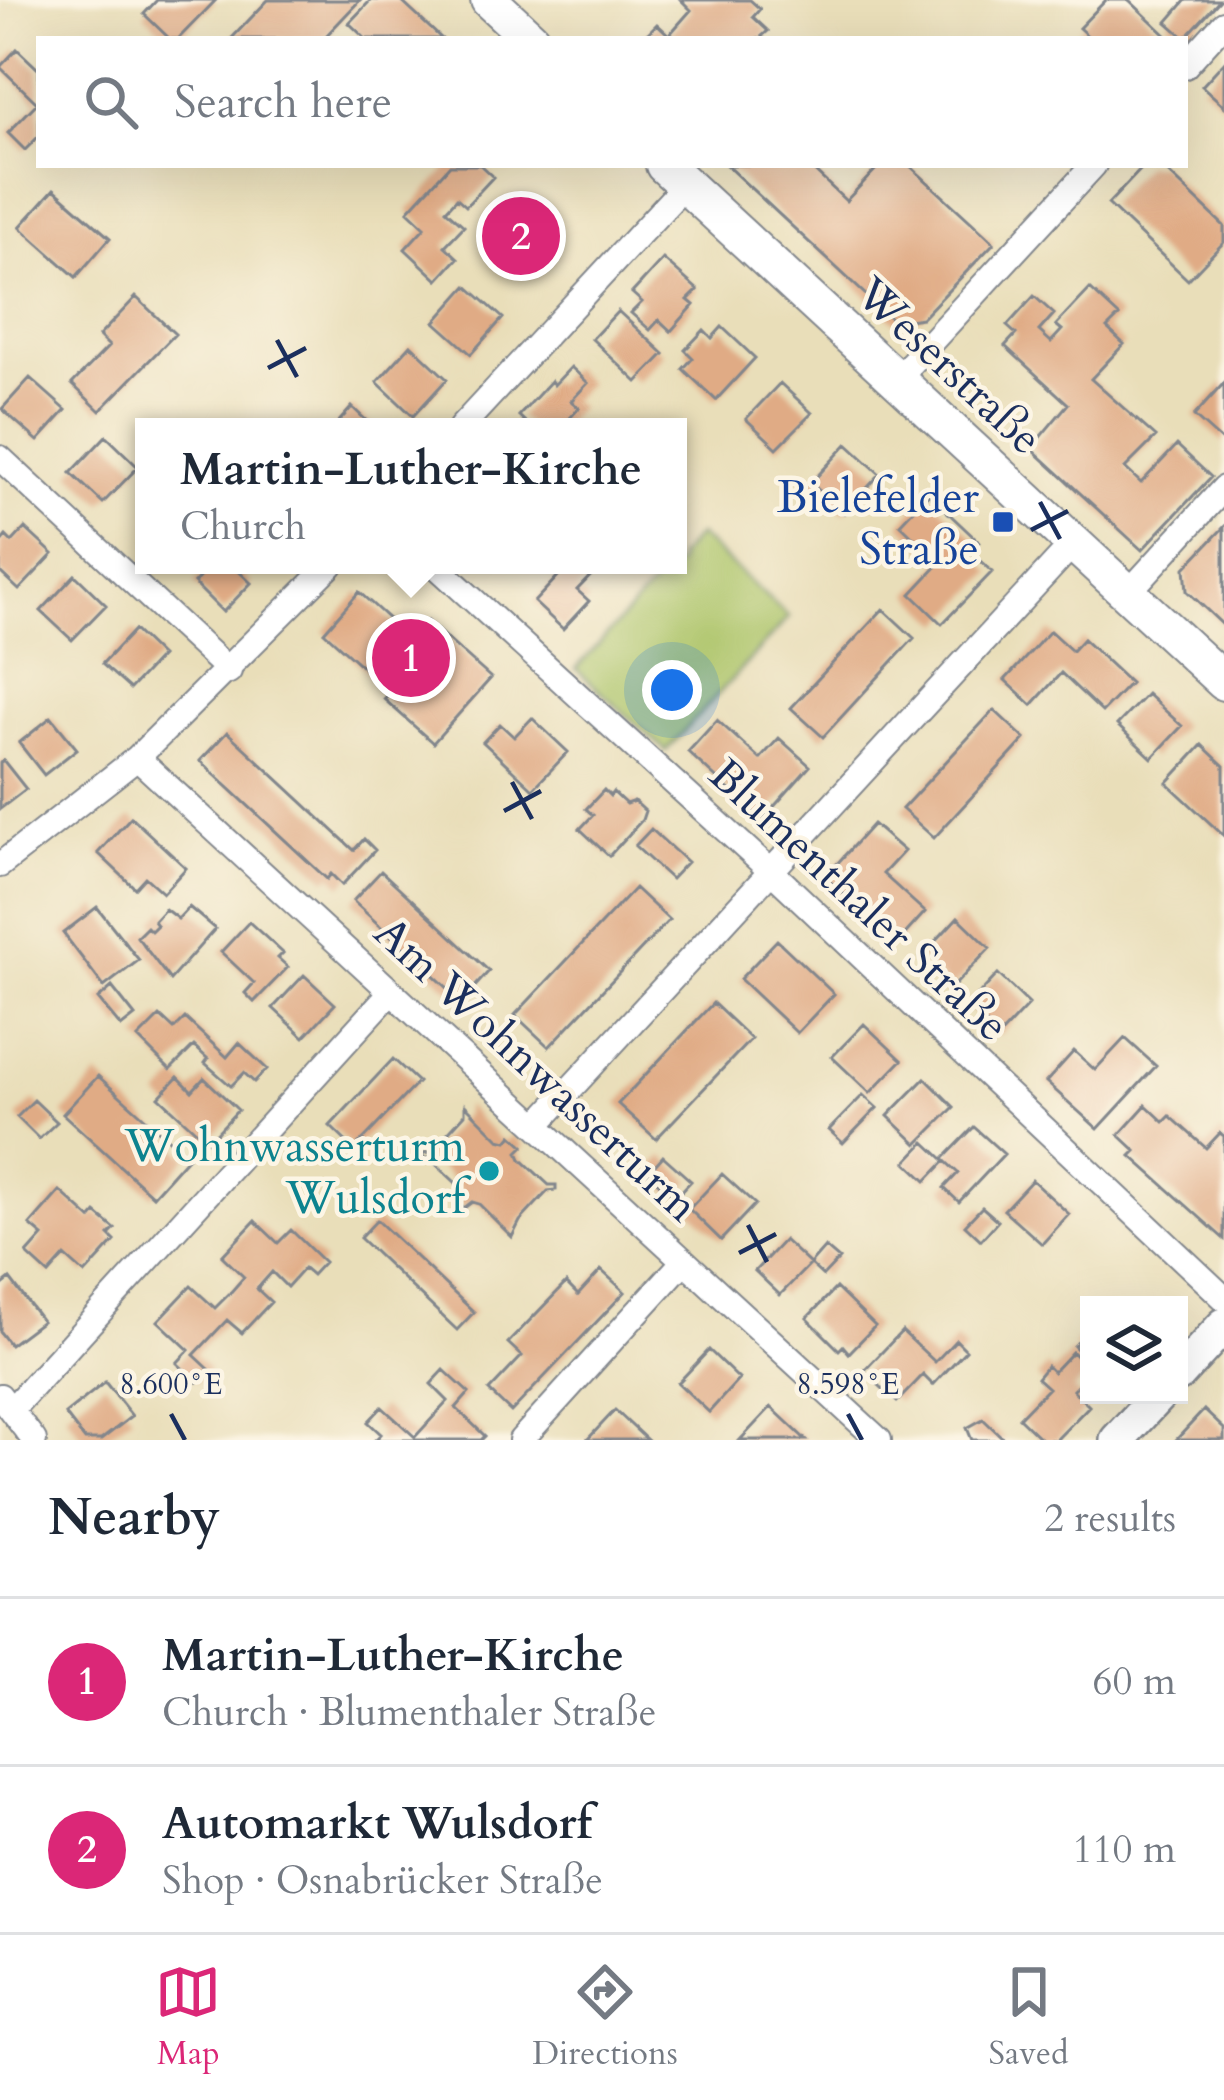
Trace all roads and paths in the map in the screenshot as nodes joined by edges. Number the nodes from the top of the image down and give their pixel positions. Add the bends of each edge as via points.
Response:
1 (489, 0) edge
2 (1224, 23) edge
3 (528, 36) edge
4 (1188, 63) edge
5 (1091, 168) edge
6 (675, 175) edge
7 (896, 380) junction
8 (469, 418) edge
9 (0, 458) edge
10 (1224, 488) edge
11 (1073, 544) junction
12 (322, 574) edge
13 (445, 574) edge
14 (1128, 593) junction
15 (229, 671) junction
16 (1224, 682) edge
17 (137, 758) junction
18 (0, 865) edge
19 (773, 873) junction
20 (391, 992) junction
21 (536, 1125) junction
22 (684, 1261) junction
23 (1224, 1298) edge
24 (1224, 1325) edge
25 (1188, 1364) edge
26 (6, 1403) edge
27 (1151, 1404) edge
28 (34, 1440) edge
29 (521, 1440) edge
30 (879, 1440) edge
31 (1117, 1440) edge

1 - 3 main road
2 - 4 street
5 - 7 street
6 - 7 main road, Weserstraße
6 - 8 street
7 - 11 main road, Weserstraße
9 - 15 street
10 - 14 street
11 - 14 main road, Weserstraße
11 - 19 street
12 - 15 street
13 - 19 street, Blumenthaler Straße
14 - 16 main road, Weserstraße
15 - 17 street
17 - 18 street
17 - 20 street, Am Wohnwasserturm
19 - 21 street
19 - 23 street, Blumenthaler Straße
20 - 21 street, Am Wohnwasserturm
20 - 26 street
21 - 22 street, Am Wohnwasserturm
22 - 29 street
22 - 30 street, Am Wohnwasserturm
24 - 25 street
26 - 28 street
27 - 31 street

